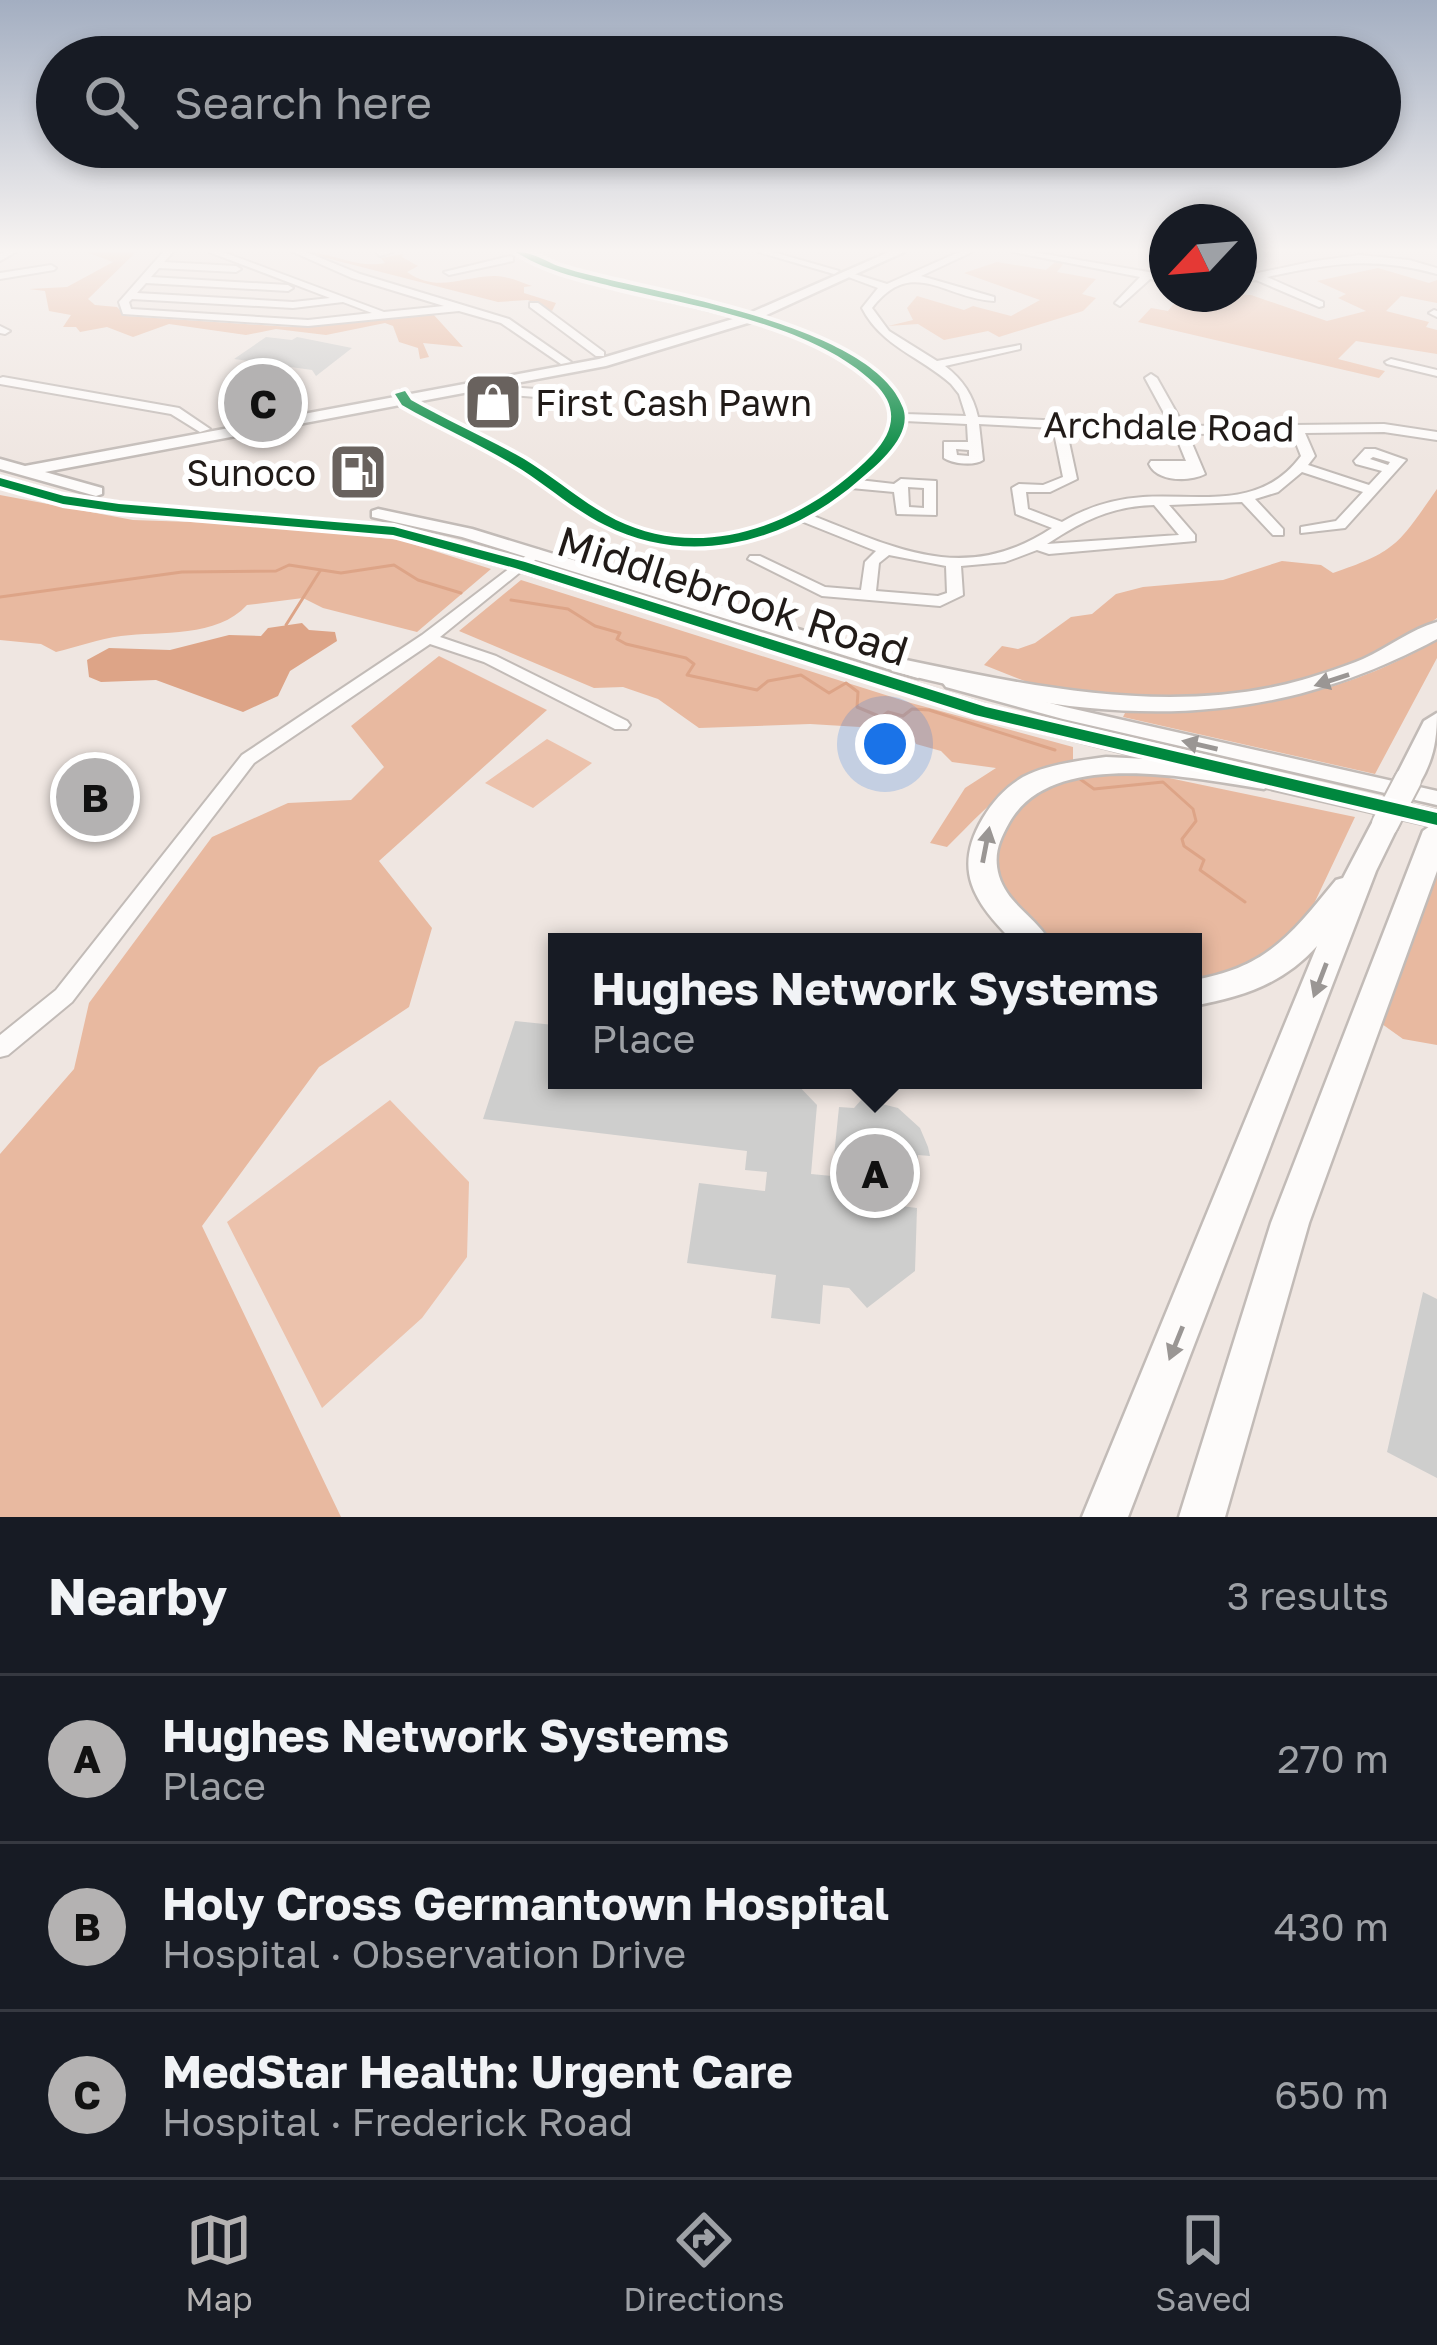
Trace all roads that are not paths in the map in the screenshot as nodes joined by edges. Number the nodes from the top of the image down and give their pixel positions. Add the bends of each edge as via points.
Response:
1 (505, 323) edge
2 (557, 323) edge
3 (704, 323) edge
4 (736, 323) edge
5 (760, 323) edge
6 (877, 323) edge
7 (1016, 347) dead end
8 (600, 354) junction
9 (565, 362) junction
10 (1391, 362) dead end
11 (935, 364) junction
12 (1437, 373) edge
13 (1151, 378) dead end
14 (3, 381) dead end
15 (442, 395) junction
16 (404, 398) junction
17 (900, 417) junction
18 (438, 419) junction
19 (972, 420) junction
20 (1058, 425) junction
21 (204, 429) junction
22 (1297, 429) junction
23 (1180, 430) junction
24 (1437, 436) edge
25 (975, 446) dead end
26 (82, 460) junction
27 (1194, 465) dead end
28 (1302, 468) junction
29 (3, 470) edge
30 (1391, 470) dead end
31 (846, 483) junction
32 (70, 486) junction
33 (901, 489) dead end
34 (1372, 490) junction
35 (1245, 497) junction
36 (1158, 501) junction
37 (800, 516) junction
38 (1060, 526) junction
39 (1306, 530) dead end
40 (1278, 532) dead end
41 (1036, 544) junction
42 (887, 549) junction
43 (528, 559) junction
44 (755, 559) dead end
45 (953, 562) junction
46 (868, 595) junction
47 (1437, 628) edge
48 (428, 638) junction
49 (901, 666) junction
50 (1437, 721) edge
51 (621, 725) dead end
52 (1264, 780) junction
53 (1437, 798) edge
54 (1436, 829) edge
55 (1361, 871) junction
56 (1025, 933) edge
57 (1202, 992) edge
58 (0, 1048) edge
59 (1106, 1517) edge
60 (1202, 1517) edge

1 - 9 street
2 - 8 street
3 - 8 main road
4 - 15 main road via 530,388
5 - 17 street via 860,364
6 - 11 street
7 - 11 street
8 - 9 main road
9 - 16 main road
10 - 12 street
11 - 19 street via 961,387
13 - 23 street
14 - 21 street via 175,411
15 - 16 main road
15 - 18 main road via 431,406
16 - 18 street
16 - 21 main road
16 - 26 main road
17 - 19 street, Archdale Road
17 - 31 street via 885,451
18 - 37 street via 625,530 723,539
19 - 20 street, Archdale Road
19 - 25 street
20 - 23 street, Archdale Road
20 - 38 street via 1070,479 1018,488 1021,511
21 - 29 main road
22 - 23 street, Archdale Road
22 - 24 street, Archdale Road
22 - 28 street via 1308,456
23 - 27 street
26 - 29 main road
26 - 32 main road via 60,472
28 - 34 street
28 - 35 street
29 - 32 main road, Middlebrook Road
29 - 43 main road, Middlebrook Road via 63,500 365,526
30 - 34 street
31 - 33 street
31 - 37 street
32 - 43 main road, Middlebrook Road via 376,514
34 - 39 street via 1340,525
35 - 36 street
35 - 40 street
36 - 38 street via 1091,511
36 - 41 street via 1190,538 1049,550
37 - 42 street
38 - 41 street
41 - 45 street via 1010,556
42 - 45 street
42 - 46 street via 872,562
43 - 48 street
43 - 49 main road, Middlebrook Road
43 - 52 main road, Middlebrook Road via 981,712
44 - 46 street via 812,589
45 - 46 street via 949,599
47 -> 49 highway via 1338,680 1226,704 1060,700
48 - 51 street via 490,658
48 - 58 street via 248,758 64,996
53 -> 49 main road, Middlebrook Road via 1063,713
50 - 55 highway, bridge
52 - 54 main road, Middlebrook Road
56 -> 52 highway via 984,880 981,849 996,811 1015,792 1061,772 1096,768
54 - 60 highway via 1291,1223
55 - 57 highway via 1277,968
55 -> 59 highway

